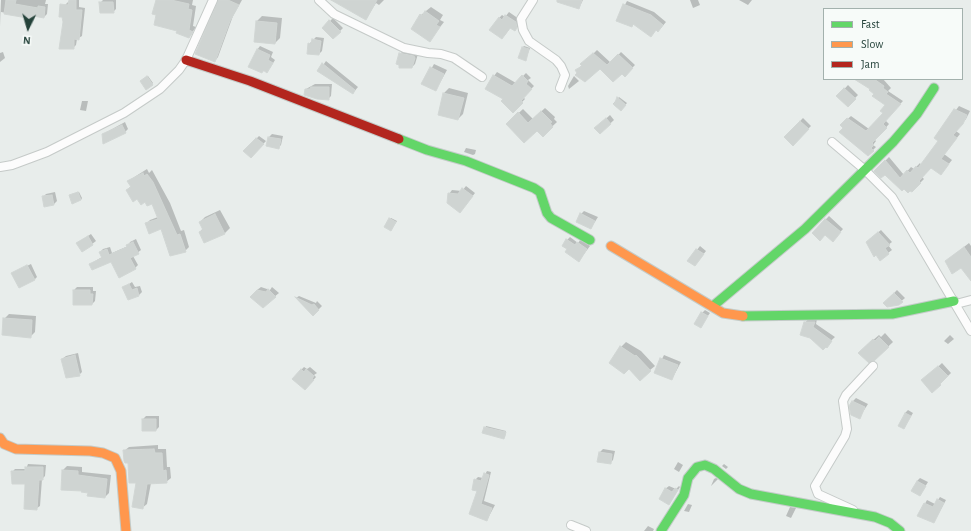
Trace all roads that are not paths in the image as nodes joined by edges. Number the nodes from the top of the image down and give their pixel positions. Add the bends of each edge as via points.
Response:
1 (213, 0) edge
2 (319, 0) edge
3 (533, 0) edge
4 (186, 60) junction
5 (482, 77) dead end
6 (560, 88) dead end
7 (934, 88) dead end
8 (832, 142) dead end
9 (0, 167) edge
10 (865, 170) junction
11 (590, 240) dead end
12 (611, 246) dead end
13 (971, 300) edge
14 (955, 303) junction
15 (713, 306) junction
16 (971, 331) edge
17 (873, 366) dead end
18 (1, 442) edge
19 (861, 514) junction
20 (571, 525) dead end
21 (126, 531) edge
22 (586, 531) edge
23 (661, 531) edge
24 (900, 531) edge

1 - 4 street
2 - 5 street via 334,14 404,48 454,58
3 - 6 street via 521,19 523,30 529,41 561,66 565,75
4 - 9 street via 160,89 124,113 47,152
4 - 11 street via 250,81 414,145 466,161 534,188 540,192 547,213 552,218
7 - 10 street via 907,125
8 - 10 street
10 - 14 street via 892,198
10 - 15 street via 805,229
12 - 15 street
13 - 14 street
14 - 15 street via 892,314 735,316 723,313
14 - 16 street
17 - 19 street via 843,401 847,429 845,436 816,486 818,494
18 - 21 street via 16,449 90,451 115,458 121,472
19 - 23 street via 751,494 730,483 714,468 701,465 697,466 688,478 684,495
19 - 24 street via 890,523
20 - 22 street

